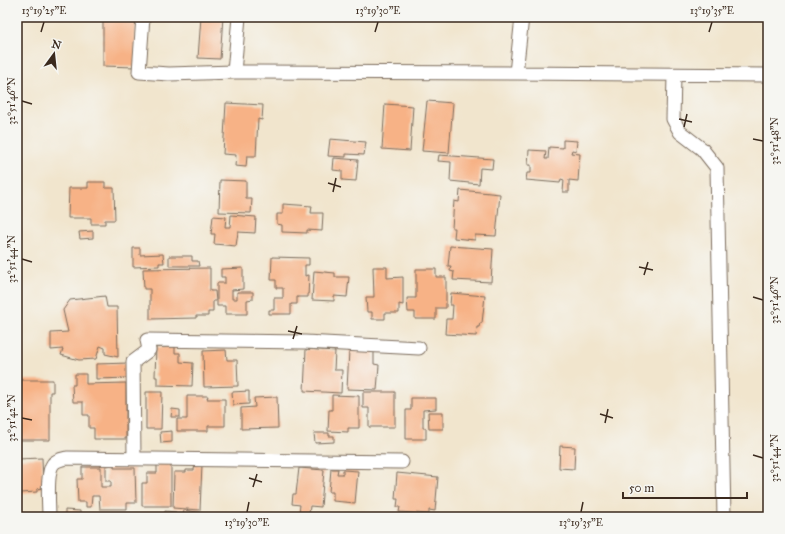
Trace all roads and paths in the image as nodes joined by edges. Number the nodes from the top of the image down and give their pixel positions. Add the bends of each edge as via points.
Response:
1 (143, 17) edge
2 (239, 17) edge
3 (522, 17) edge
4 (234, 72) junction
5 (516, 73) junction
6 (674, 75) junction
7 (768, 75) edge
8 (419, 348) dead end
9 (134, 458) junction
10 (402, 462) dead end
11 (49, 517) edge
12 (724, 517) edge

1 - 4 street via 139,72
2 - 4 street
3 - 5 street
4 - 5 street
5 - 6 street
6 - 7 street
6 - 12 street via 673,119 680,132 702,149 717,168
8 - 9 street via 305,342 147,340 149,350 133,362
9 - 10 street
9 - 11 street via 67,458 52,464 49,472

